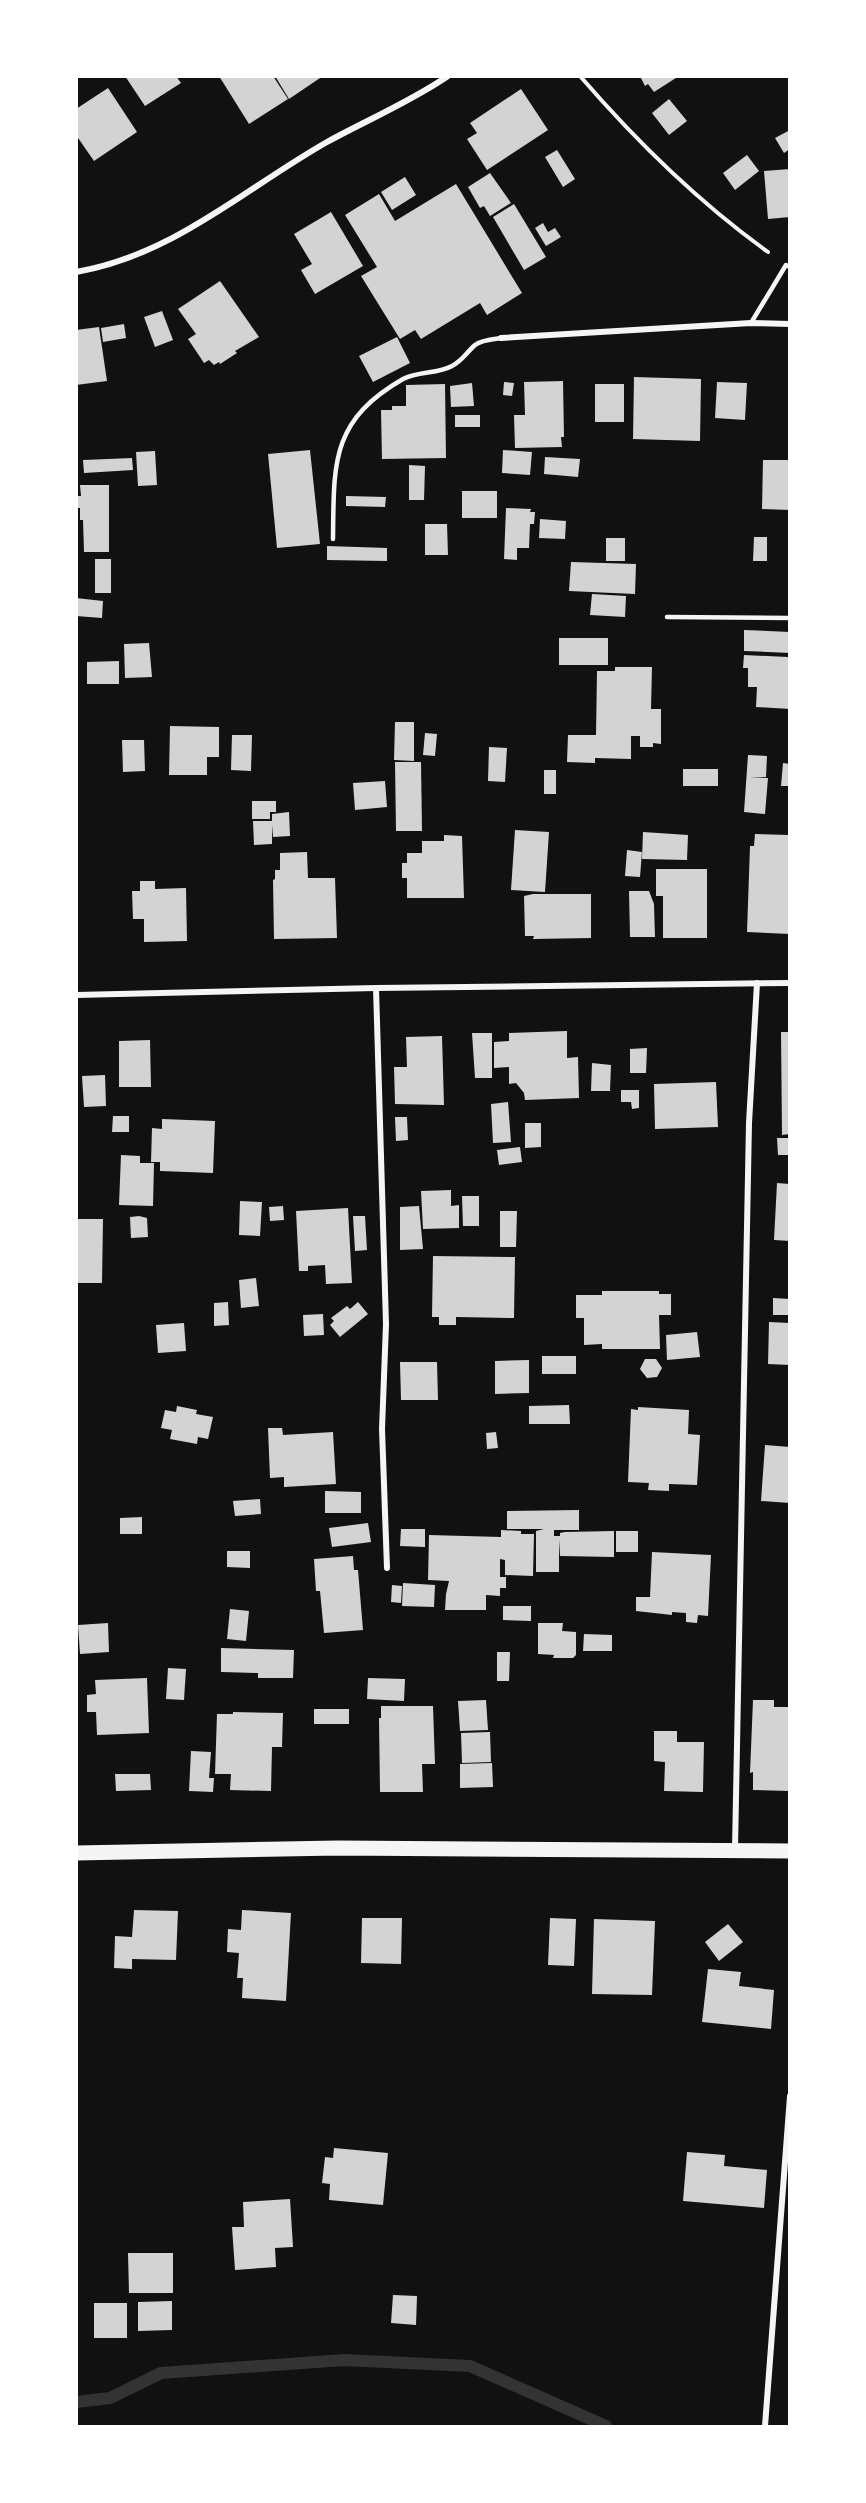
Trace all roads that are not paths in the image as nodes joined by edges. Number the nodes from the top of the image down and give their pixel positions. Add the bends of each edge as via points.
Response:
1 (448, 76) edge
2 (788, 266) edge
3 (76, 272) edge
4 (750, 323) junction
5 (789, 324) edge
6 (501, 338) joint
7 (333, 539) dead end
8 (667, 617) dead end
9 (789, 618) edge
10 (758, 983) junction
11 (789, 983) edge
12 (376, 988) junction
13 (76, 995) edge
14 (387, 1568) dead end
15 (735, 1850) junction
16 (789, 1851) edge
17 (76, 1853) edge
18 (789, 2096) edge
19 (765, 2427) edge

1 - 3 street via 326,143 178,236 151,250
2 - 4 lane
4 - 5 street
4 - 6 street
6 - 7 lane via 477,343 451,367 405,378 367,406 347,429 336,458
8 - 9 lane
10 - 11 street
10 - 12 street
10 - 15 street via 748,1134
12 - 13 street
12 - 14 street via 387,1324 382,1429
15 - 16 main road
15 - 17 main road via 338,1848
18 - 19 street

